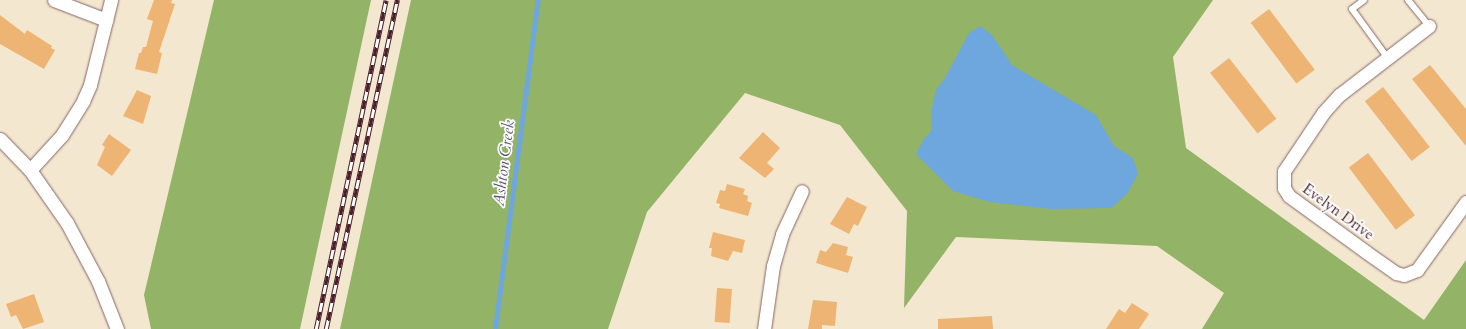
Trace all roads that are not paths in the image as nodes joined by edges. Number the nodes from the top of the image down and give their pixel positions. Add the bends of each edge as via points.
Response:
1 (54, 0) edge
2 (111, 0) edge
3 (1364, 0) edge
4 (1408, 0) edge
5 (106, 20) junction
6 (1429, 26) joint
7 (1387, 57) junction
8 (0, 139) edge
9 (30, 170) junction
10 (802, 191) dead end
11 (1466, 202) edge
12 (117, 329) edge
13 (764, 329) edge

1 - 5 street
2 - 5 street
3 - 7 lane via 1352,9
4 - 6 lane
5 - 9 street via 90,85 82,101 62,135
6 - 7 street, Evelyn Drive
7 - 11 street, Evelyn Drive via 1339,95 1323,113 1284,170 1284,188 1288,196 1366,252 1404,275 1417,270
8 - 9 street
9 - 12 street via 84,250
10 - 13 street via 782,234 773,266

